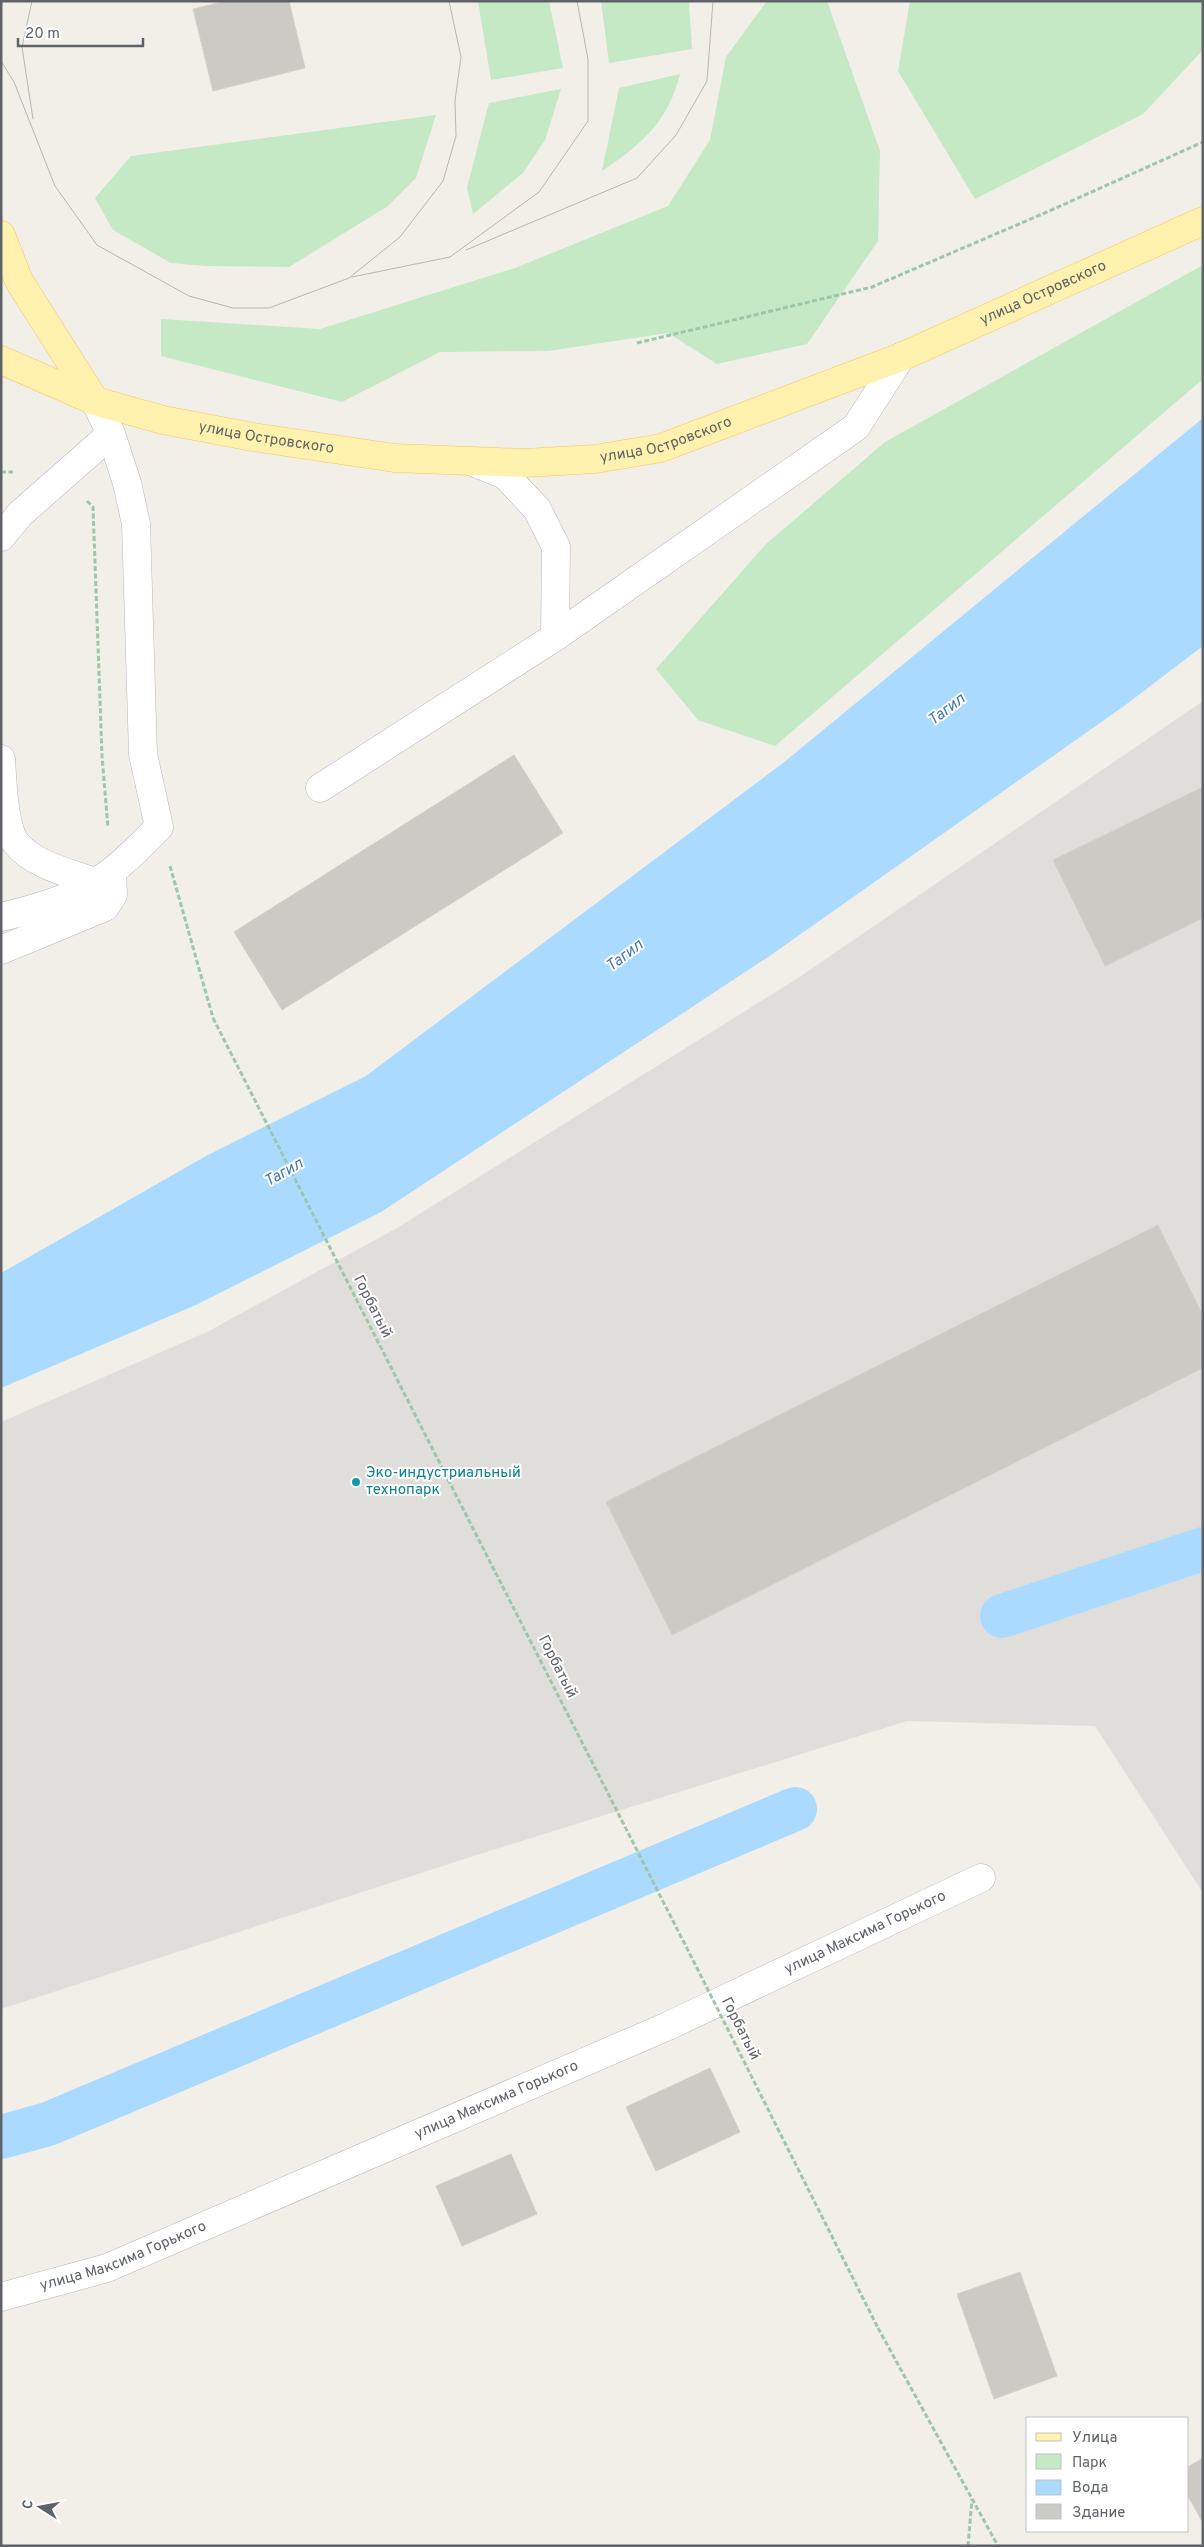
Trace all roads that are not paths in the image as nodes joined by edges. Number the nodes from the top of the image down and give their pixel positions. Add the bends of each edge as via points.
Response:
1 (1203, 221) edge
2 (1, 235) edge
3 (901, 357) junction
4 (1, 360) edge
5 (95, 401) junction
6 (110, 434) junction
7 (473, 462) junction
8 (1, 537) edge
9 (555, 637) junction
10 (1, 759) edge
11 (320, 788) dead end
12 (104, 877) junction
13 (1, 918) edge
14 (1, 950) edge
15 (981, 1878) dead end
16 (1, 2297) edge

1 - 3 main road, улица Островского
2 - 5 main road via 19,281
3 - 7 main road, улица Островского via 661,448 596,459
3 - 9 street via 856,427
4 - 5 main road, улица Островского
5 - 6 street
5 - 7 main road, улица Островского via 163,420 253,437 394,458
6 - 8 street via 20,514
6 - 12 street via 127,483 136,524 143,754 159,827
7 - 9 street via 506,475 537,509 556,546
9 - 11 street
10 - 12 street via 3,799 15,842 37,860
12 - 13 street via 82,891
12 - 14 street via 113,895 105,907
15 - 16 street, улица Максима Горького via 668,2026 116,2264

